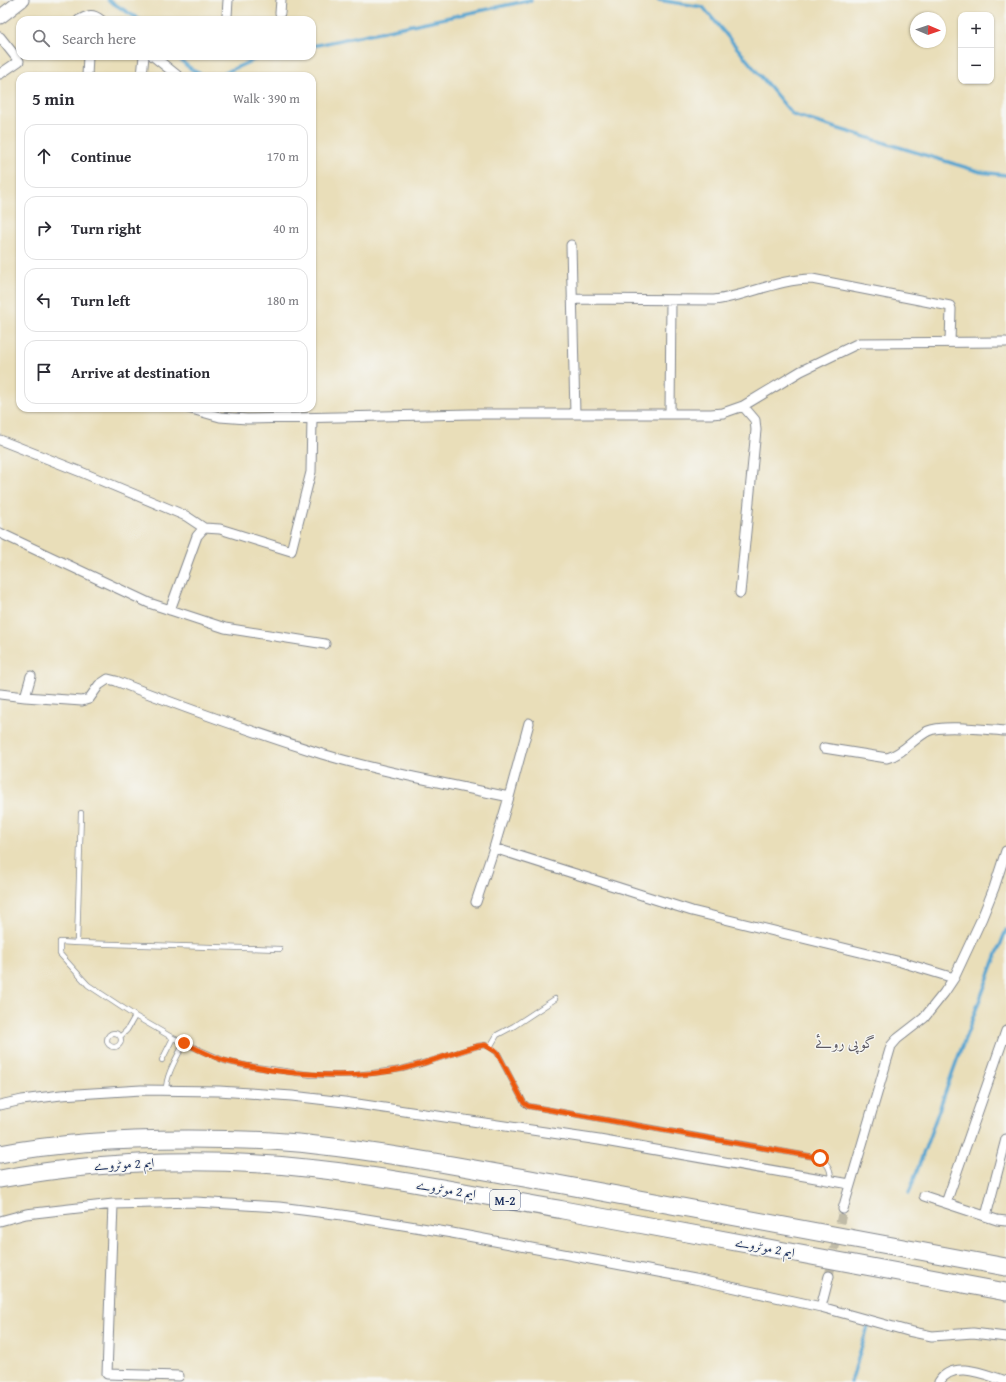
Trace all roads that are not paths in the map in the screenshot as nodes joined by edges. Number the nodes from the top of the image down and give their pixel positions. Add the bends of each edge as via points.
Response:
1 (22, 0) edge
2 (228, 0) edge
3 (281, 0) edge
4 (280, 13) dead end
5 (227, 16) dead end
6 (0, 17) edge
7 (0, 37) edge
8 (16, 52) edge
9 (20, 60) edge
10 (88, 60) edge
11 (144, 60) edge
12 (158, 60) edge
13 (87, 72) edge
14 (142, 72) edge
15 (173, 72) edge
16 (0, 74) edge
17 (571, 245) dead end
18 (572, 299) junction
19 (671, 300) junction
20 (950, 342) junction
21 (1006, 342) edge
22 (744, 406) junction
23 (201, 412) edge
24 (575, 414) junction
25 (670, 414) junction
26 (312, 418) junction
27 (0, 440) edge
28 (204, 528) junction
29 (0, 533) edge
30 (740, 594) dead end
31 (170, 610) junction
32 (325, 644) dead end
33 (31, 676) dead end
34 (0, 694) edge
35 (25, 697) junction
36 (530, 723) dead end
37 (1006, 731) edge
38 (824, 748) dead end
39 (509, 797) junction
40 (81, 813) dead end
41 (494, 848) junction
42 (1006, 851) edge
43 (476, 902) dead end
44 (77, 943) junction
45 (280, 949) dead end
46 (954, 978) junction
47 (555, 999) dead end
48 (135, 1016) junction
49 (1006, 1031) edge
50 (121, 1036) dead end
51 (173, 1038) junction
52 (184, 1043) junction
53 (490, 1047) junction
54 (162, 1060) dead end
55 (166, 1090) junction
56 (0, 1105) edge
57 (1006, 1139) edge
58 (0, 1154) edge
59 (0, 1179) edge
60 (831, 1181) junction
61 (850, 1184) junction
62 (924, 1196) dead end
63 (113, 1204) junction
64 (946, 1204) junction
65 (843, 1209) tunnel mouth
66 (986, 1216) junction
67 (0, 1221) edge
68 (1006, 1221) edge
69 (1006, 1267) edge
70 (829, 1276) tunnel mouth
71 (1006, 1292) edge
72 (821, 1307) junction
73 (1006, 1337) edge
74 (179, 1376) dead end
75 (1006, 1381) edge
76 (939, 1382) edge

1 - 6 street
2 - 5 street
3 - 4 street
7 - 8 street
9 - 16 street
10 - 13 street
11 - 14 street
12 - 15 street
17 - 18 street
18 - 19 street
18 - 24 street
19 - 20 street via 726,299 790,280 824,280 950,306
19 - 25 street
20 - 21 street
20 - 22 street via 859,343 801,371
22 - 25 street via 723,413
22 - 30 street via 755,420 756,430
23 - 26 street via 231,418
24 - 25 street
24 - 26 street
26 - 28 street via 311,472 291,550 220,529
27 - 28 street via 186,516
28 - 31 street via 197,536
29 - 31 street via 149,603
31 - 32 street via 225,628
33 - 35 street
34 - 35 street
35 - 39 street via 82,701 89,699 99,685 108,679 177,706 323,754 409,776
36 - 39 street
37 - 38 street via 934,728 919,736 899,753 887,758
39 - 41 street
40 - 44 lane
41 - 43 street
41 - 46 street via 692,911 901,962
42 - 46 street via 982,918
44 - 45 lane
44 - 48 lane via 60,942 60,954 88,985
46 - 61 street via 924,1018 892,1046
47 - 53 lane via 497,1035
48 - 50 lane
48 - 51 lane
49 - 64 street
51 - 52 lane
51 - 54 lane
52 - 53 lane via 226,1061 248,1066 332,1075 402,1069 478,1046
52 - 55 lane via 169,1075
53 - 60 lane via 497,1052 528,1106 820,1158 831,1172
55 - 56 street via 61,1095
55 - 60 street via 219,1091 344,1102 598,1140
57 - 66 street
58 - 69 highway, ایم 2 موٹروے / M-2 via 57,1145 137,1139 222,1139 315,1145 449,1165
59 - 71 highway, ایم 2 موٹروے / M-2 via 137,1163 221,1162 314,1169 429,1185
60 - 61 street
61 - 65 street
62 - 64 street
63 - 67 street via 26,1214
63 - 72 street via 196,1202 279,1207 342,1215 615,1263
63 - 74 street via 107,1374
64 - 66 street
66 - 68 street
70 - 72 street
72 - 73 street via 932,1336 973,1333
75 - 76 street via 975,1372 956,1370 947,1373

